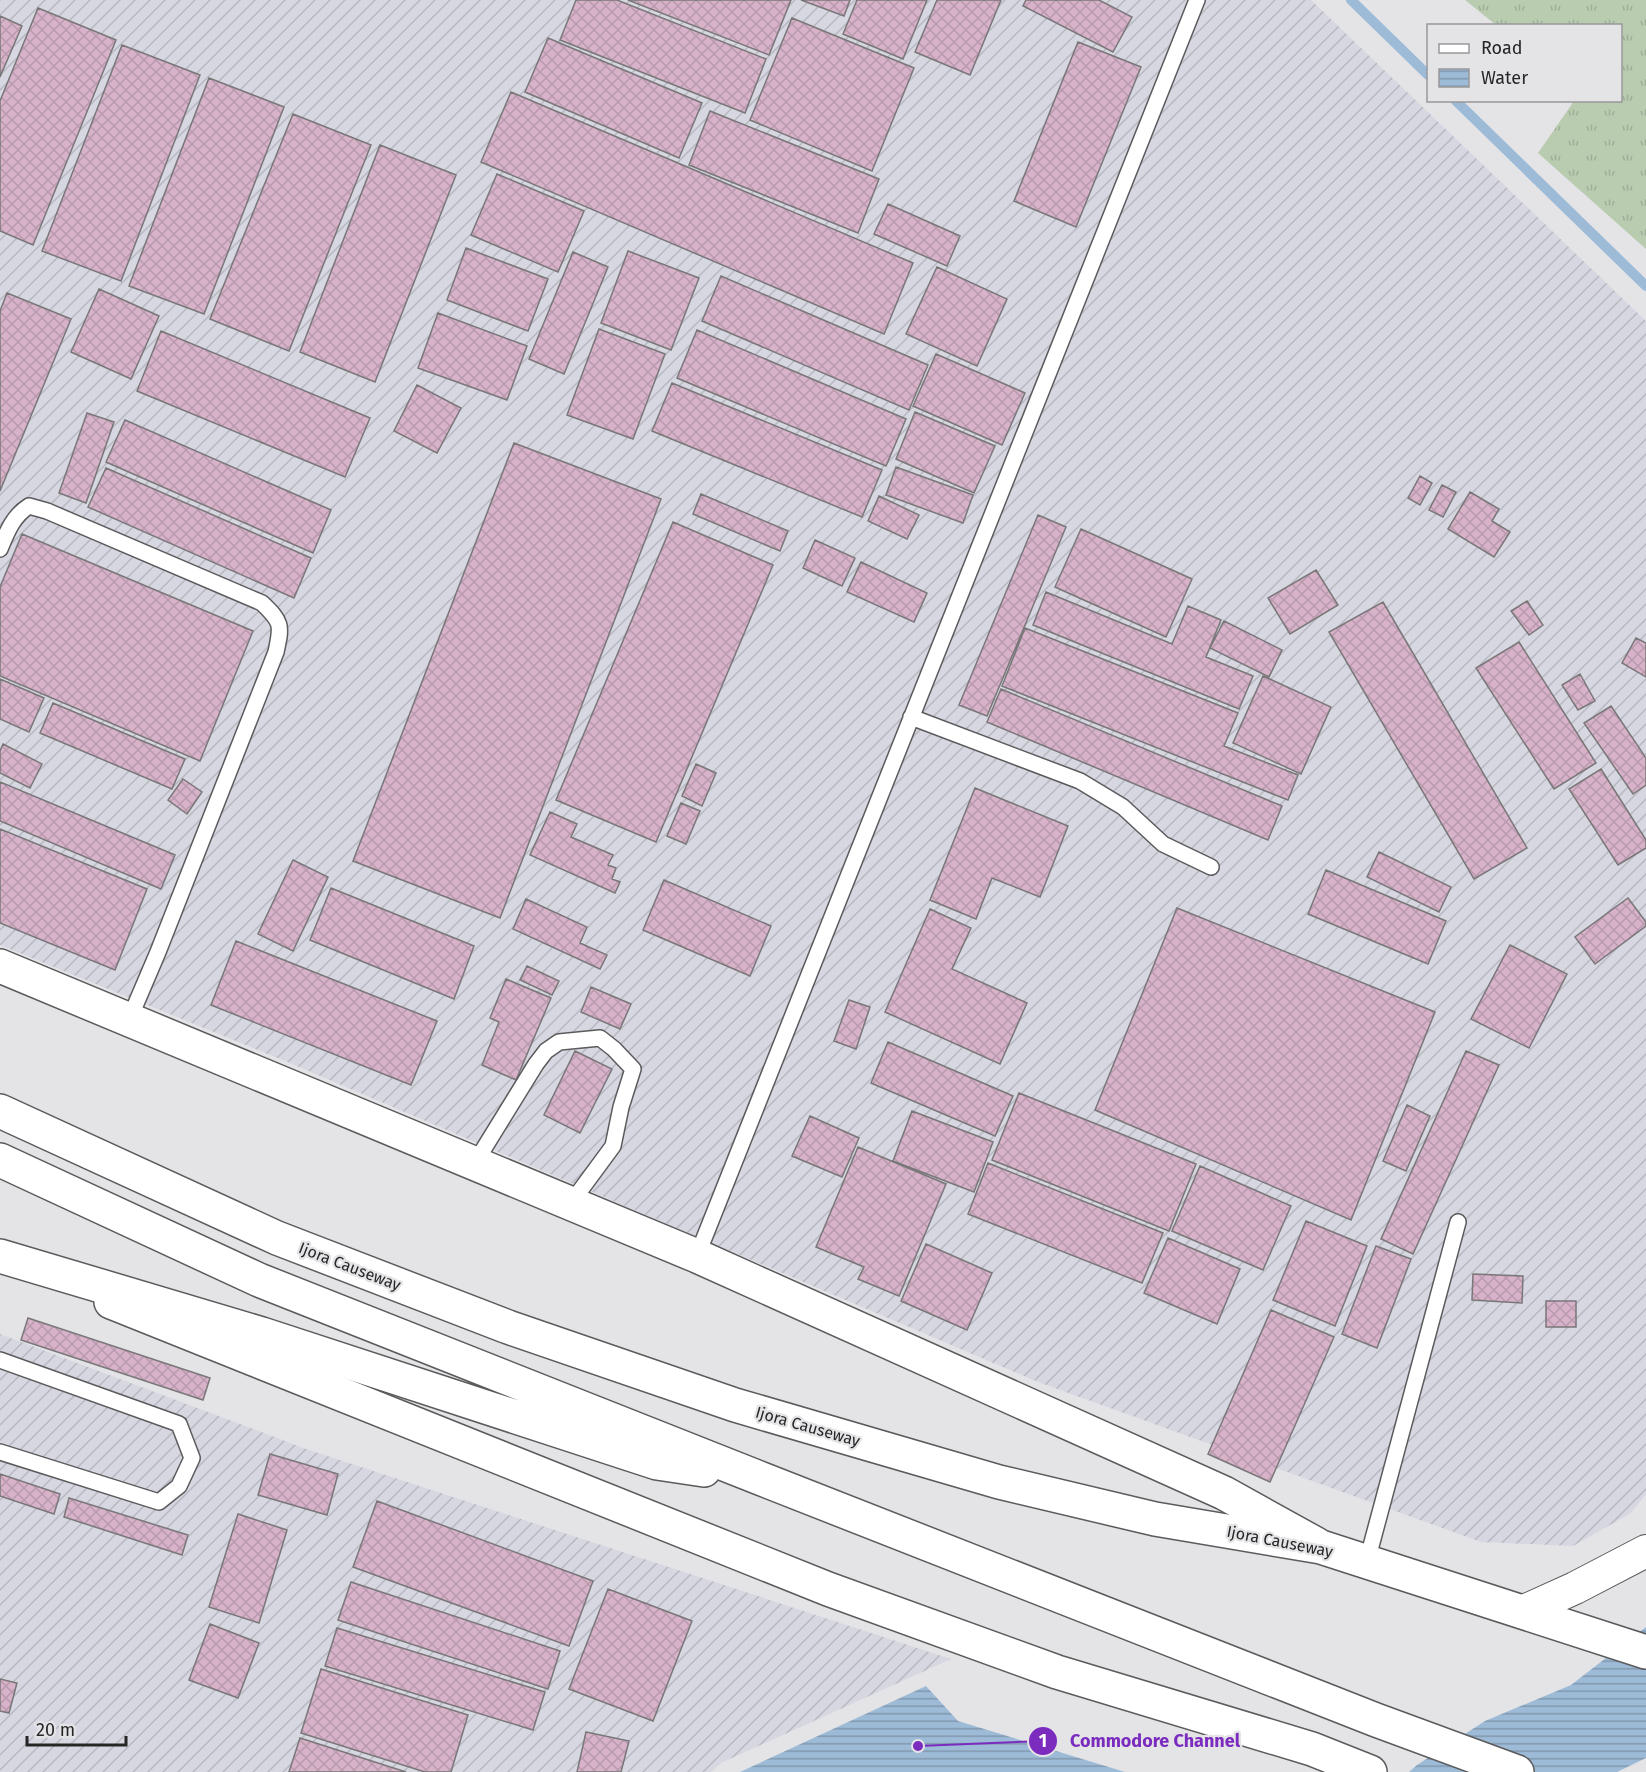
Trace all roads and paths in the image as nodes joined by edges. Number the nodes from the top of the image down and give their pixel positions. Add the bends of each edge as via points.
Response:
1 (1197, 0) edge
2 (0, 549) edge
3 (911, 717) junction
4 (1211, 867) dead end
5 (0, 966) edge
6 (129, 1020) junction
7 (0, 1111) edge
8 (0, 1160) edge
9 (475, 1163) junction
10 (572, 1203) junction
11 (1458, 1222) dead end
12 (697, 1256) junction
13 (0, 1257) edge
14 (0, 1360) edge
15 (0, 1452) edge
16 (762, 1479) junction
17 (1321, 1546) junction
18 (1646, 1551) edge
19 (1367, 1561) junction
20 (1522, 1612) junction
21 (1646, 1652) edge
22 (1370, 1772) edge
23 (1517, 1772) edge

1 - 3 lane
2 - 6 lane via 19,513 29,506 38,508 262,603 274,615 281,631
3 - 4 lane via 1080,781 1123,807 1163,844
3 - 12 lane
5 - 6 main road
6 - 9 main road
7 - 17 main road, Ijora Causeway via 277,1238 508,1328 735,1405 1010,1484 1155,1519
8 - 16 main road via 259,1280
9 - 10 main road
9 - 10 lane via 546,1051 559,1042 600,1038 633,1069 613,1146
10 - 12 main road
11 - 19 lane
12 - 17 main road via 1224,1493
13 - 16 main road via 262,1334 657,1463
13 - 22 main road via 828,1589 1057,1672 1312,1749
14 - 15 lane via 179,1424 192,1458 178,1486 159,1502
16 - 23 main road
17 - 19 main road, Ijora Causeway
18 - 20 street
19 - 20 main road, Ijora Causeway
20 - 21 main road, Ijora Causeway

